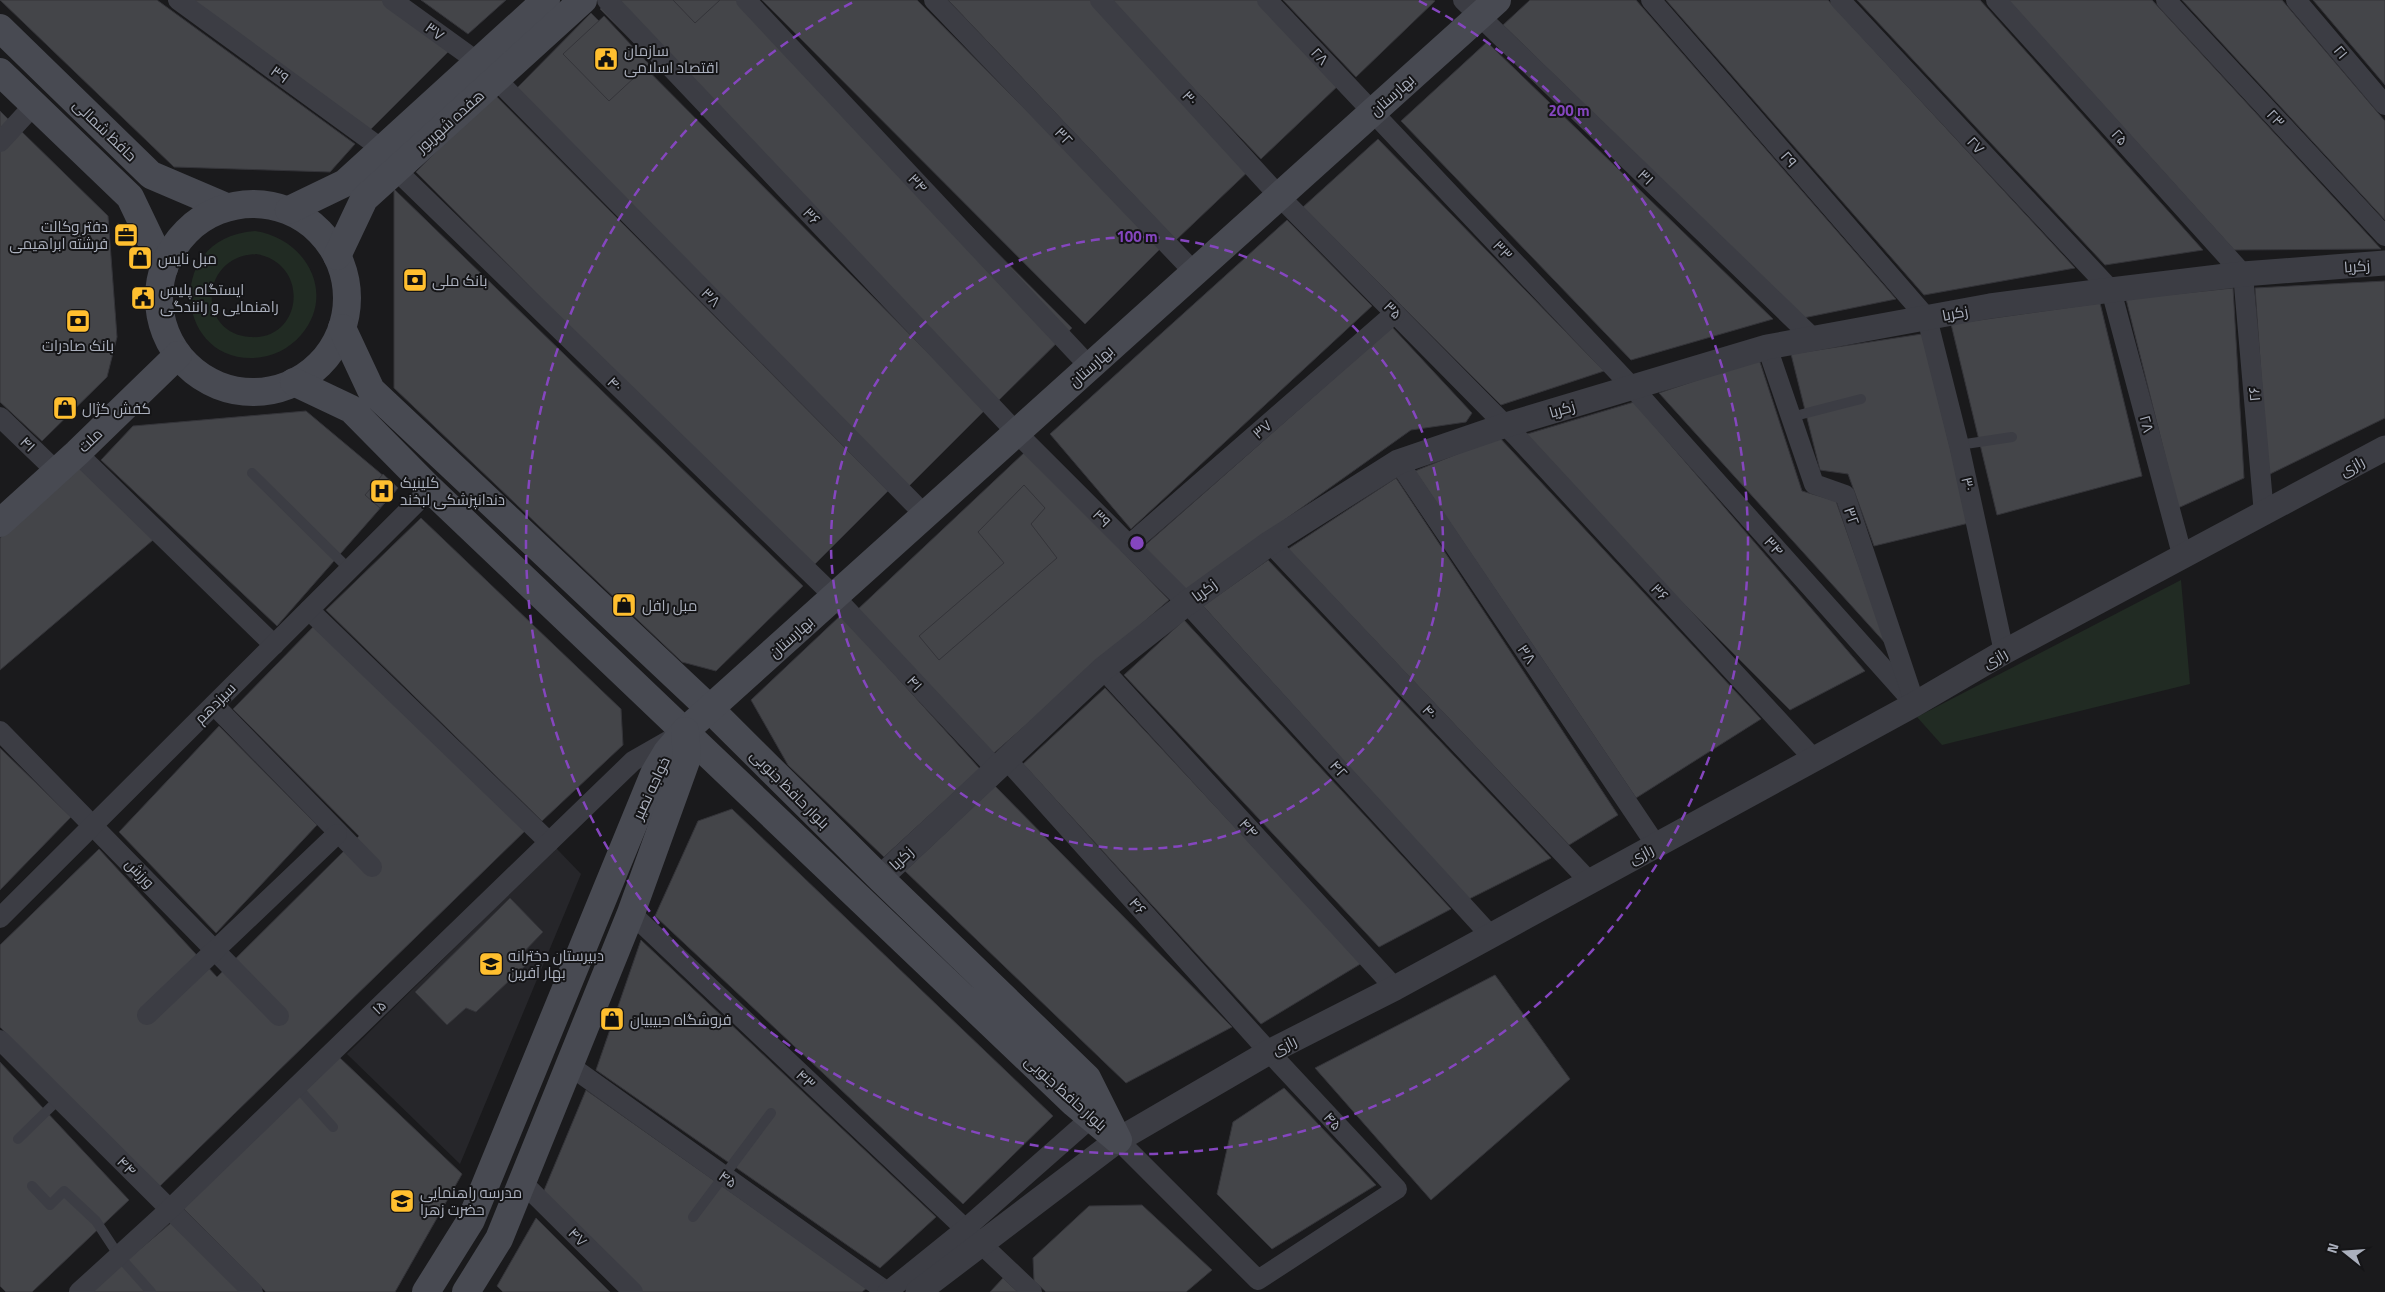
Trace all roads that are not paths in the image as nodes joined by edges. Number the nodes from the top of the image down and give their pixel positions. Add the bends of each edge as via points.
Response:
1 (178, 0) edge
2 (392, 0) edge
3 (546, 0) edge
4 (583, 0) edge
5 (607, 0) edge
6 (746, 0) edge
7 (934, 0) edge
8 (1100, 0) edge
9 (1267, 0) edge
10 (1651, 0) edge
11 (1840, 0) edge
12 (1996, 0) edge
13 (2166, 0) edge
14 (2296, 0) edge
15 (1480, 5) edge
16 (0, 28) edge
17 (487, 70) junction
18 (0, 72) edge
19 (34, 105) junction
20 (2385, 105) edge
21 (1373, 112) junction
22 (0, 142) edge
23 (389, 160) junction
24 (1280, 196) junction
25 (226, 207) junction
26 (289, 210) junction
27 (2385, 236) edge
28 (337, 256) junction
29 (2385, 264) edge
30 (164, 268) junction
31 (1195, 273) junction
32 (2243, 274) junction
33 (2111, 290) junction
34 (1395, 313) junction
35 (1927, 318) junction
36 (342, 328) junction
37 (1814, 339) junction
38 (1766, 347) junction
39 (178, 355) junction
40 (1090, 367) junction
41 (294, 382) junction
42 (1633, 388) junction
43 (1861, 399) dead end
44 (0, 417) edge
45 (1791, 417) junction
46 (1506, 425) junction
47 (1017, 433) junction
48 (2012, 437) dead end
49 (1959, 445) junction
50 (2385, 448) edge
51 (77, 453) junction
52 (1398, 462) junction
53 (56, 471) junction
54 (252, 473) dead end
55 (430, 489) junction
56 (2264, 514) junction
57 (925, 515) junction
58 (0, 523) edge
59 (1270, 543) junction
60 (1129, 545) junction
61 (2183, 558) junction
62 (348, 569) junction
63 (834, 597) junction
64 (1187, 603) junction
65 (309, 610) junction
66 (274, 645) junction
67 (2004, 652) junction
68 (1103, 669) junction
69 (1915, 704) junction
70 (214, 705) junction
71 (710, 709) junction
72 (0, 731) edge
73 (686, 731) junction
74 (1814, 759) junction
75 (1001, 764) junction
76 (666, 779) junction
77 (93, 825) junction
78 (337, 834) junction
79 (549, 842) junction
80 (1656, 845) junction
81 (372, 867) dead end
82 (880, 878) junction
83 (1590, 882) junction
84 (630, 913) junction
85 (0, 918) edge
86 (1491, 936) junction
87 (215, 950) junction
88 (1395, 988) junction
89 (147, 1015) dead end
90 (279, 1016) dead end
91 (0, 1040) edge
92 (1269, 1052) junction
93 (569, 1065) junction
94 (297, 1086) junction
95 (59, 1098) junction
96 (771, 1113) dead end
97 (1092, 1117) junction
98 (334, 1127) dead end
99 (18, 1139) dead end
100 (1118, 1140) junction
101 (724, 1176) junction
102 (522, 1182) junction
103 (32, 1186) dead end
104 (170, 1209) junction
105 (692, 1217) dead end
106 (973, 1236) junction
107 (119, 1256) junction
108 (79, 1292) edge
109 (151, 1292) edge
110 (253, 1292) edge
111 (426, 1292) edge
112 (466, 1292) edge
113 (633, 1292) edge
114 (887, 1292) edge
115 (918, 1292) edge
116 (1032, 1292) edge

1 - 23 street, ۳۹
2 - 17 street, ۳۷
3 - 17 main road, هفده شهریور
4 - 17 main road, هفده شهریور
5 - 47 street, ۳۶
6 - 40 street, ۳۴
7 - 31 street, ۳۲
8 - 24 street, ۳۰
9 - 21 street, ۲۸
10 - 35 street, ۲۹
11 - 33 street, ۲۷
12 - 32 street, ۲۵
13 - 27 street, ۲۳
14 - 20 street, ۲۱
15 - 21 main road, بهارستان
15 - 37 street, ۳۱
16 - 25 main road, حافظ شمالی via 151,175
17 - 23 main road, هفده شهریور
17 - 57 street, ۳۸
18 - 19 main road, حافظ شمالی
19 - 22 street
19 - 30 main road, حافظ شمالی via 130,197
21 - 24 main road, بهارستان
21 - 42 street, ۳۳
23 - 26 main road, هفده شهریور
23 - 28 main road, هفده شهریور via 364,199
23 - 63 street, ۴۰
24 - 31 main road, بهارستان
24 - 34 street, ۳۵
25 - 26 main road via 258,203
25 - 30 main road via 192,226 175,245
26 - 28 main road via 321,232
28 - 36 main road via 347,291
29 - 32 street, زکریا
30 - 39 main road via 160,288 161,318
31 - 40 main road, بهارستان
32 - 33 street, زکریا
32 - 56 street, ۲۶
33 - 35 street, زکریا
33 - 61 street, ۲۸
34 - 46 street, ۳۵
34 - 60 street, ۳۷
35 - 37 street, زکریا
35 - 49 street, ۳۰
36 - 41 main road via 324,360
36 - 71 main road, بلوار حافظ جنوبی via 371,390
37 - 38 street, زکریا
38 - 42 street, زکریا
38 - 45 street, ۳۲
39 - 41 main road via 201,377 231,390 264,392
39 - 51 main road, ملت
40 - 47 main road, بهارستان
41 - 55 main road, بلوار حافظ جنوبی via 351,409
42 - 46 street, زکریا
42 - 69 street, ۳۴
43 - 45 lane
44 - 53 street, ۴۱
45 - 69 street, ۳۲ via 1814,484 1845,495
46 - 52 street, زکریا
46 - 74 street, ۳۶
47 - 57 main road, بهارستان
47 - 60 street, ۳۹
48 - 49 lane
49 - 67 street, ۳۰
50 - 56 street, رازی
51 - 53 main road, ملت
51 - 66 street
52 - 59 street, زکریا
52 - 80 street, ۳۸
53 - 58 main road, ملت
54 - 62 lane
55 - 62 street, سیزدهم
55 - 73 main road, بلوار حافظ جنوبی
56 - 61 street, رازی
57 - 63 main road, بهارستان
59 - 64 street, زکریا
59 - 83 street, ۴۰
60 - 64 street, ۳۹
61 - 67 street, رازی
62 - 65 street, سیزدهم
63 - 71 main road, بهارستان
63 - 75 street, ۴۱
64 - 68 street, زکریا
64 - 86 street, ۴۲
65 - 66 street, سیزدهم
65 - 79 street
66 - 70 street, سیزدهم
67 - 69 street, رازی
68 - 75 street, زکریا
68 - 88 street, ۴۴
69 - 74 street, رازی
70 - 77 street, سیزدهم
70 - 78 street
71 - 73 main road, بهارستان
71 - 82 main road, بلوار حافظ جنوبی
72 - 77 street, ورزش
73 - 76 main road, خواجه نصیر via 687,758
73 - 79 street, ۱۵ via 633,761
73 - 97 main road, بلوار حافظ جنوبی
74 - 80 street, رازی
75 - 82 street, زکریا
75 - 92 street, ۴۶
76 - 84 main road, خواجه نصیر
76 - 111 main road, خواجه نصیر via 471,1220
77 - 85 street, سیزدهم
77 - 87 street, ورزش
78 - 81 street
78 - 87 street
79 - 94 street, ۱۵
80 - 83 street, رازی
82 - 100 main road, بلوار حافظ جنوبی via 1087,1078
83 - 86 street, رازی
84 - 93 main road, خواجه نصیر
84 - 106 street, ۴۳
86 - 88 street, رازی
87 - 89 street
87 - 90 street, ورزش
88 - 92 street, رازی
91 - 95 street, ۴۴
92 - 100 street, رازی
92 - 100 street, ۴۵ via 1397,1189 1258,1280
93 - 101 street, ۴۵
93 - 102 main road, خواجه نصیر
94 - 98 lane
94 - 104 street, ۱۵
95 - 99 lane
95 - 104 street, ۴۴
96 - 101 lane
97 - 100 main road, بلوار حافظ جنوبی
97 - 106 street
100 - 106 street, رازی
101 - 105 lane
101 - 114 street, ۴۵
102 - 112 main road, خواجه نصیر via 499,1239
102 - 113 street, ۴۷
103 - 107 lane via 50,1205 64,1191 96,1221
104 - 107 street, ۱۵
104 - 110 street, ۴۴
106 - 114 street
106 - 115 street, رازی
106 - 116 street, ۴۳
107 - 108 street, ۱۵
107 - 109 lane

